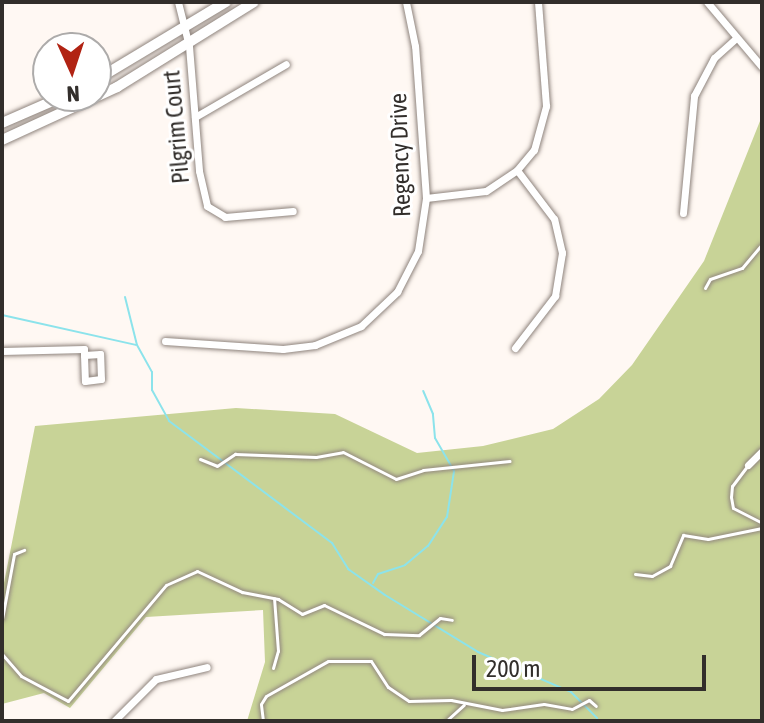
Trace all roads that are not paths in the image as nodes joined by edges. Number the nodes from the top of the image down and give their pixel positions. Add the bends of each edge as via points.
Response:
1 (178, 2) edge
2 (226, 2) edge
3 (254, 2) edge
4 (406, 2) edge
5 (538, 2) edge
6 (707, 2) edge
7 (185, 30) junction
8 (735, 39) junction
9 (189, 46) junction
10 (286, 64) dead end
11 (762, 67) edge
12 (112, 71) edge
13 (32, 110) edge
14 (195, 117) junction
15 (2, 123) edge
16 (2, 140) edge
17 (517, 170) junction
18 (426, 198) junction
19 (293, 211) dead end
20 (683, 213) dead end
21 (762, 244) edge
22 (705, 288) dead end
23 (165, 341) dead end
24 (515, 348) dead end
25 (2, 351) edge
26 (84, 352) dead end
27 (762, 451) edge
28 (200, 459) dead end
29 (510, 461) dead end
30 (748, 465) joint
31 (762, 525) edge
32 (24, 550) dead end
33 (635, 574) dead end
34 (274, 598) junction
35 (2, 619) edge
36 (452, 620) dead end
37 (2, 654) edge
38 (207, 667) dead end
39 (273, 668) dead end
40 (465, 703) junction
41 (596, 706) dead end
42 (114, 721) edge
43 (263, 721) edge
44 (446, 721) edge

1 - 7 street, Pilgrim Court
2 - 7 main road
3 - 9 main road
4 - 18 street, Regency Drive
5 - 17 street via 546,106 534,150
6 - 8 street
7 - 9 street, Pilgrim Court
7 - 12 main road
8 - 11 street
8 - 20 street via 714,58 694,96
9 - 14 street, Pilgrim Court
9 - 16 main road via 117,87
10 - 14 street
13 - 15 main road
14 - 19 street, Pilgrim Court via 202,192 211,211 232,217
17 - 18 street via 486,191
17 - 24 street via 547,206 562,253 555,296
18 - 23 street, Regency Drive via 418,251 407,277 385,306 353,330 315,345 283,349
21 - 22 lane via 742,268 710,279
25 - 26 street
27 - 30 street
28 - 29 lane via 223,464 229,458 343,452 396,479
30 - 31 lane via 732,486 733,508
31 - 33 lane via 708,539 683,535 670,566 652,576
32 - 35 lane via 14,554
34 - 36 lane via 302,614 324,605 384,634 419,635 436,621
34 - 37 lane via 242,592 207,573 172,581 68,701 21,676
34 - 39 lane via 278,651
38 - 42 street via 156,679
40 - 41 lane via 492,710 530,704 579,707 589,700
40 - 43 lane via 409,701 388,687 371,661 328,661 266,696 261,704
40 - 44 lane

